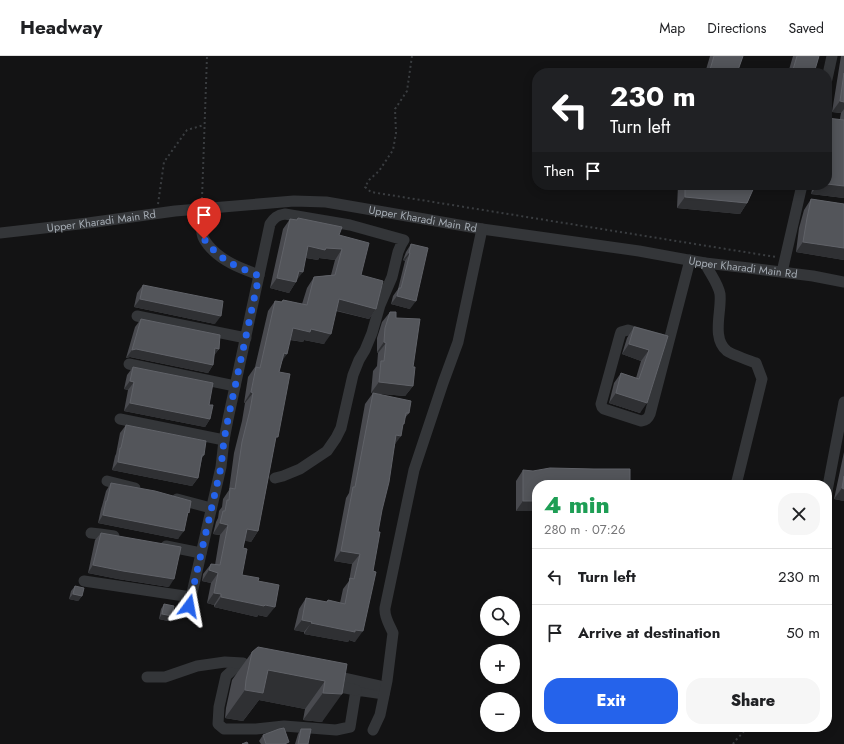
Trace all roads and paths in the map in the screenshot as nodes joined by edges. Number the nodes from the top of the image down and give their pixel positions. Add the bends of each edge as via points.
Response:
1 (207, 56) edge
2 (412, 56) edge
3 (832, 56) edge
4 (829, 68) edge
5 (204, 125) junction
6 (801, 190) edge
7 (201, 209) junction
8 (157, 213) junction
9 (482, 230) junction
10 (0, 232) edge
11 (785, 259) junction
12 (690, 260) junction
13 (705, 263) junction
14 (782, 272) junction
15 (259, 276) junction
16 (844, 282) edge
17 (137, 316) dead end
18 (246, 338) junction
19 (668, 341) junction
20 (129, 364) dead end
21 (235, 386) junction
22 (844, 402) edge
23 (120, 418) dead end
24 (224, 440) junction
25 (275, 478) dead end
26 (737, 480) edge
27 (829, 480) edge
28 (107, 481) dead end
29 (144, 490) edge
30 (167, 496) edge
31 (211, 508) junction
32 (91, 533) dead end
33 (123, 538) edge
34 (154, 544) edge
35 (201, 553) junction
36 (84, 581) dead end
37 (147, 677) dead end
38 (356, 690) junction
39 (385, 691) junction
40 (373, 730) dead end
41 (743, 732) edge
42 (733, 744) edge

1 - 5 path
2 - 11 path via 407,91 395,109 396,133 393,150 365,187 371,192
3 - 4 street
5 - 7 path
5 - 8 path via 187,130 164,162
6 - 11 street
7 - 8 street, Upper Kharadi Main Rd
7 - 9 street, Upper Kharadi Main Rd via 294,201 326,202
7 - 15 street via 204,239 212,249 234,266
8 - 10 street, Upper Kharadi Main Rd
9 - 12 street, Upper Kharadi Main Rd
9 - 39 street via 458,342 414,470 395,557 385,608 385,616 393,633
11 - 14 street
12 - 13 street, Upper Kharadi Main Rd
12 - 19 street
13 - 14 street, Upper Kharadi Main Rd
13 - 26 street via 720,296 719,339 728,351 756,363 762,379
14 - 16 street, Upper Kharadi Main Rd
15 - 18 street
15 - 25 street via 270,224 278,215 350,225 404,240 372,333 353,375 341,428 336,438 327,451 300,469
17 - 18 street
18 - 21 street
19 - 19 street via 648,418 641,421 604,409 601,404 621,332 628,330
20 - 21 street
21 - 24 street
22 - 27 street
23 - 24 street
24 - 31 street via 221,467
28 - 29 street
30 - 31 street
31 - 35 street
32 - 33 street
34 - 35 street
35 - 36 street via 190,602
37 - 38 street via 165,677 197,666 225,662 262,668 236,667 226,676 218,724 224,729 284,726 336,730 350,727
38 - 39 street
38 - 39 street via 319,678
39 - 40 street via 380,715
41 - 42 path

